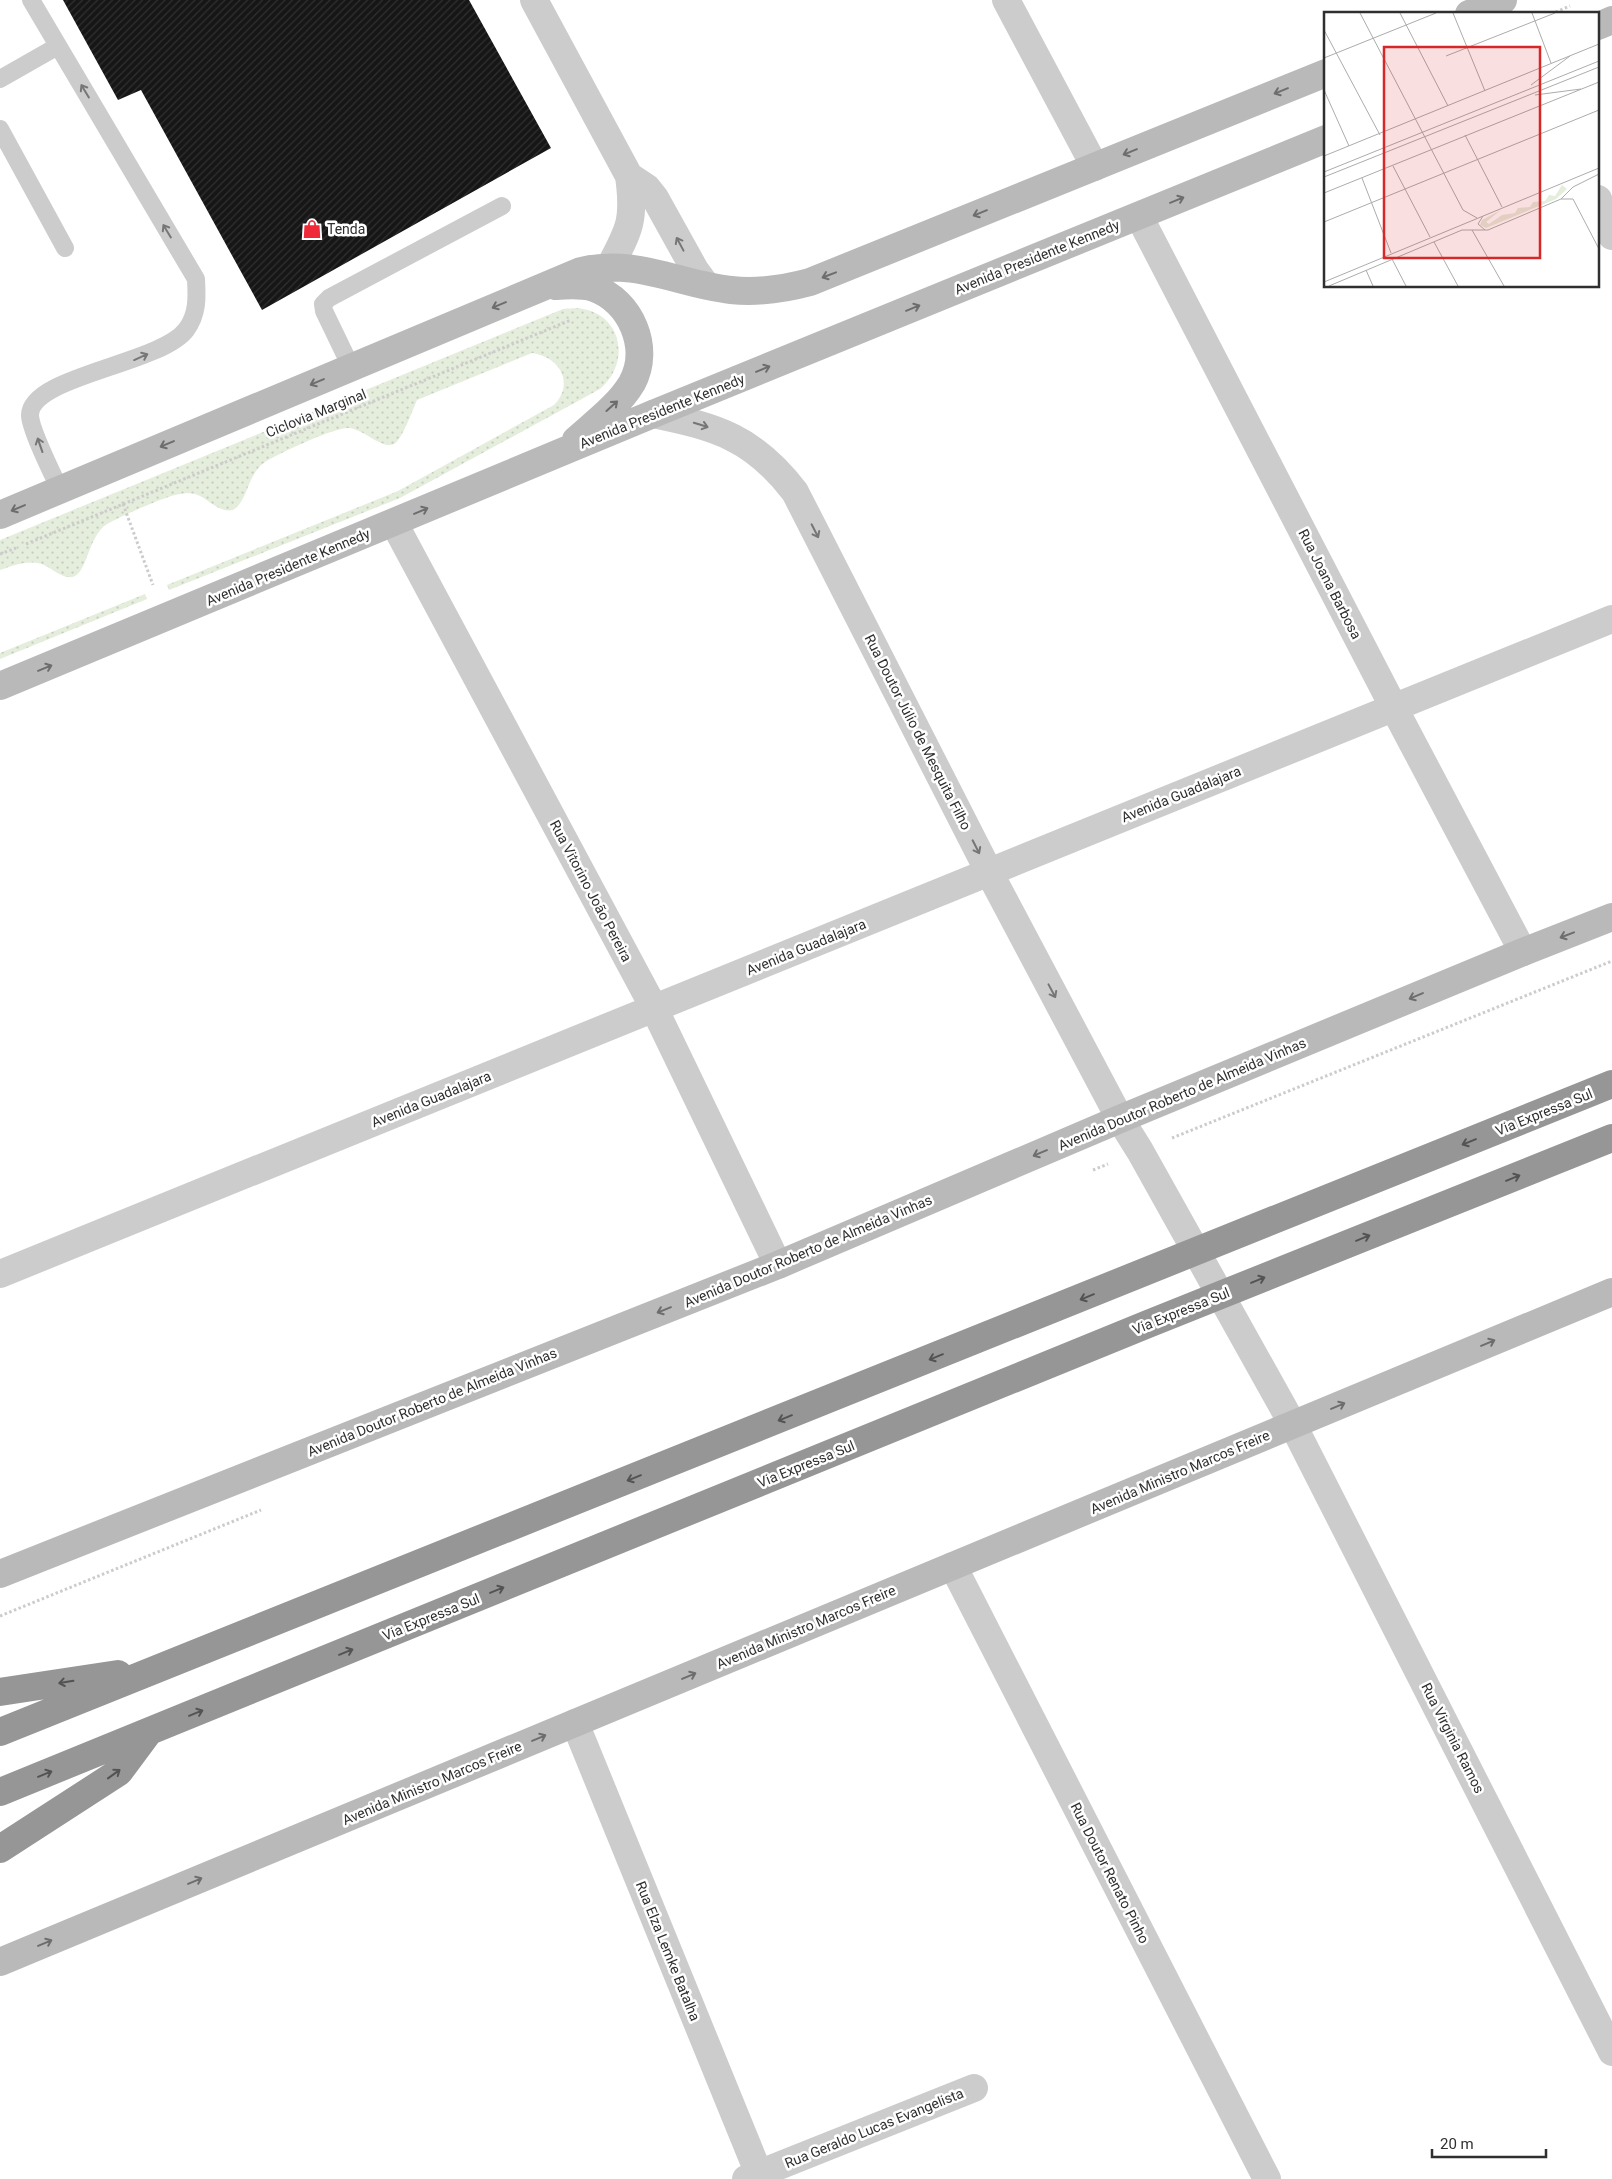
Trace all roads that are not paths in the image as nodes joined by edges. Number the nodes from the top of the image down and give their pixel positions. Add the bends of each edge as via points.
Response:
1 (31, 0) edge
2 (534, 0) edge
3 (1006, 0) edge
4 (1503, 0) edge
5 (1475, 12) edge
6 (1612, 20) edge
7 (1600, 25) edge
8 (58, 46) junction
9 (1324, 73) edge
10 (0, 79) edge
11 (0, 129) edge
12 (1324, 140) edge
13 (1096, 167) junction
14 (629, 176) junction
15 (1600, 205) edge
16 (502, 206) dead end
17 (1139, 216) junction
18 (1612, 236) edge
19 (65, 248) dead end
20 (610, 266) junction
21 (706, 285) junction
22 (544, 286) junction
23 (351, 367) junction
24 (653, 414) junction
25 (564, 452) junction
26 (60, 490) junction
27 (0, 515) edge
28 (394, 523) junction
29 (1612, 619) edge
30 (0, 686) edge
31 (1394, 708) junction
32 (989, 872) junction
33 (1612, 917) edge
34 (1523, 952) junction
35 (654, 1008) junction
36 (1612, 1084) edge
37 (1120, 1119) junction
38 (1612, 1138) edge
39 (778, 1265) junction
40 (0, 1274) edge
41 (1612, 1292) edge
42 (1293, 1424) junction
43 (953, 1566) junction
44 (0, 1574) edge
45 (166, 1666) junction
46 (0, 1692) edge
47 (575, 1723) junction
48 (0, 1732) edge
49 (148, 1733) junction
50 (0, 1792) edge
51 (0, 1849) edge
52 (0, 1962) edge
53 (1612, 2052) edge
54 (974, 2088) dead end
55 (755, 2177) edge
56 (1267, 2179) edge

1 - 8 lane
2 - 14 street
3 - 13 street
4 - 5 main road
6 - 7 main road
8 - 10 lane
26 -> 8 lane via 30,416 36,399 60,385 135,360 169,343 186,331 197,305 196,279
9 -> 13 main road
11 - 19 lane
17 -> 12 main road, Avenida Presidente Kennedy
13 -> 21 main road via 810,282 756,291
14 - 20 street via 632,218 629,231
21 -> 14 street via 694,270 655,198
15 - 18 street
16 - 23 lane via 323,304
24 -> 17 main road, Avenida Presidente Kennedy
17 - 31 street, Rua Joana Barbosa
20 - 21 main road
20 - 22 main road via 581,271
22 -> 23 main road
25 -> 22 main road via 620,399 633,381 639,348 634,326 622,306 604,292 571,285
23 -> 26 main road
24 - 25 main road, Avenida Presidente Kennedy
24 -> 32 street, Rua Doutor Júlio de Mesquita Filho via 699,423 725,433 778,469 795,492
28 -> 25 main road, Avenida Presidente Kennedy
26 -> 27 main road
30 -> 28 main road, Avenida Presidente Kennedy
28 - 35 street, Rua Vitorino João Pereira
29 - 31 street, Avenida Guadalajara
31 - 32 street, Avenida Guadalajara
31 - 34 street, Rua Joana Barbosa
32 - 35 street, Avenida Guadalajara
32 -> 37 street, Rua Doutor Júlio de Mesquita Filho
33 -> 34 main road, Avenida Doutor Roberto de Almeida Vinhas
34 -> 37 main road, Avenida Doutor Roberto de Almeida Vinhas
35 - 39 street, Rua Vitorino João Pereira
35 - 40 street, Avenida Guadalajara
36 -> 45 highway, Via Expressa Sul
37 -> 39 main road, Avenida Doutor Roberto de Almeida Vinhas
37 - 42 street, Rua Virginia Ramos
49 -> 38 highway, Via Expressa Sul
39 -> 44 main road, Avenida Doutor Roberto de Almeida Vinhas
42 -> 41 main road, Avenida Ministro Marcos Freire
42 - 43 main road, Avenida Ministro Marcos Freire
42 - 53 street, Rua Virginia Ramos
47 -> 43 main road, Avenida Ministro Marcos Freire
43 - 56 street, Rua Doutor Renato Pinho
45 -> 46 highway
45 - 48 highway, Via Expressa Sul
52 -> 47 main road, Avenida Ministro Marcos Freire
47 - 55 street, Rua Elza Lemke Batalha
50 -> 49 highway, Via Expressa Sul
51 -> 49 highway via 118,1772
54 - 55 street, Rua Geraldo Lucas Evangelista

